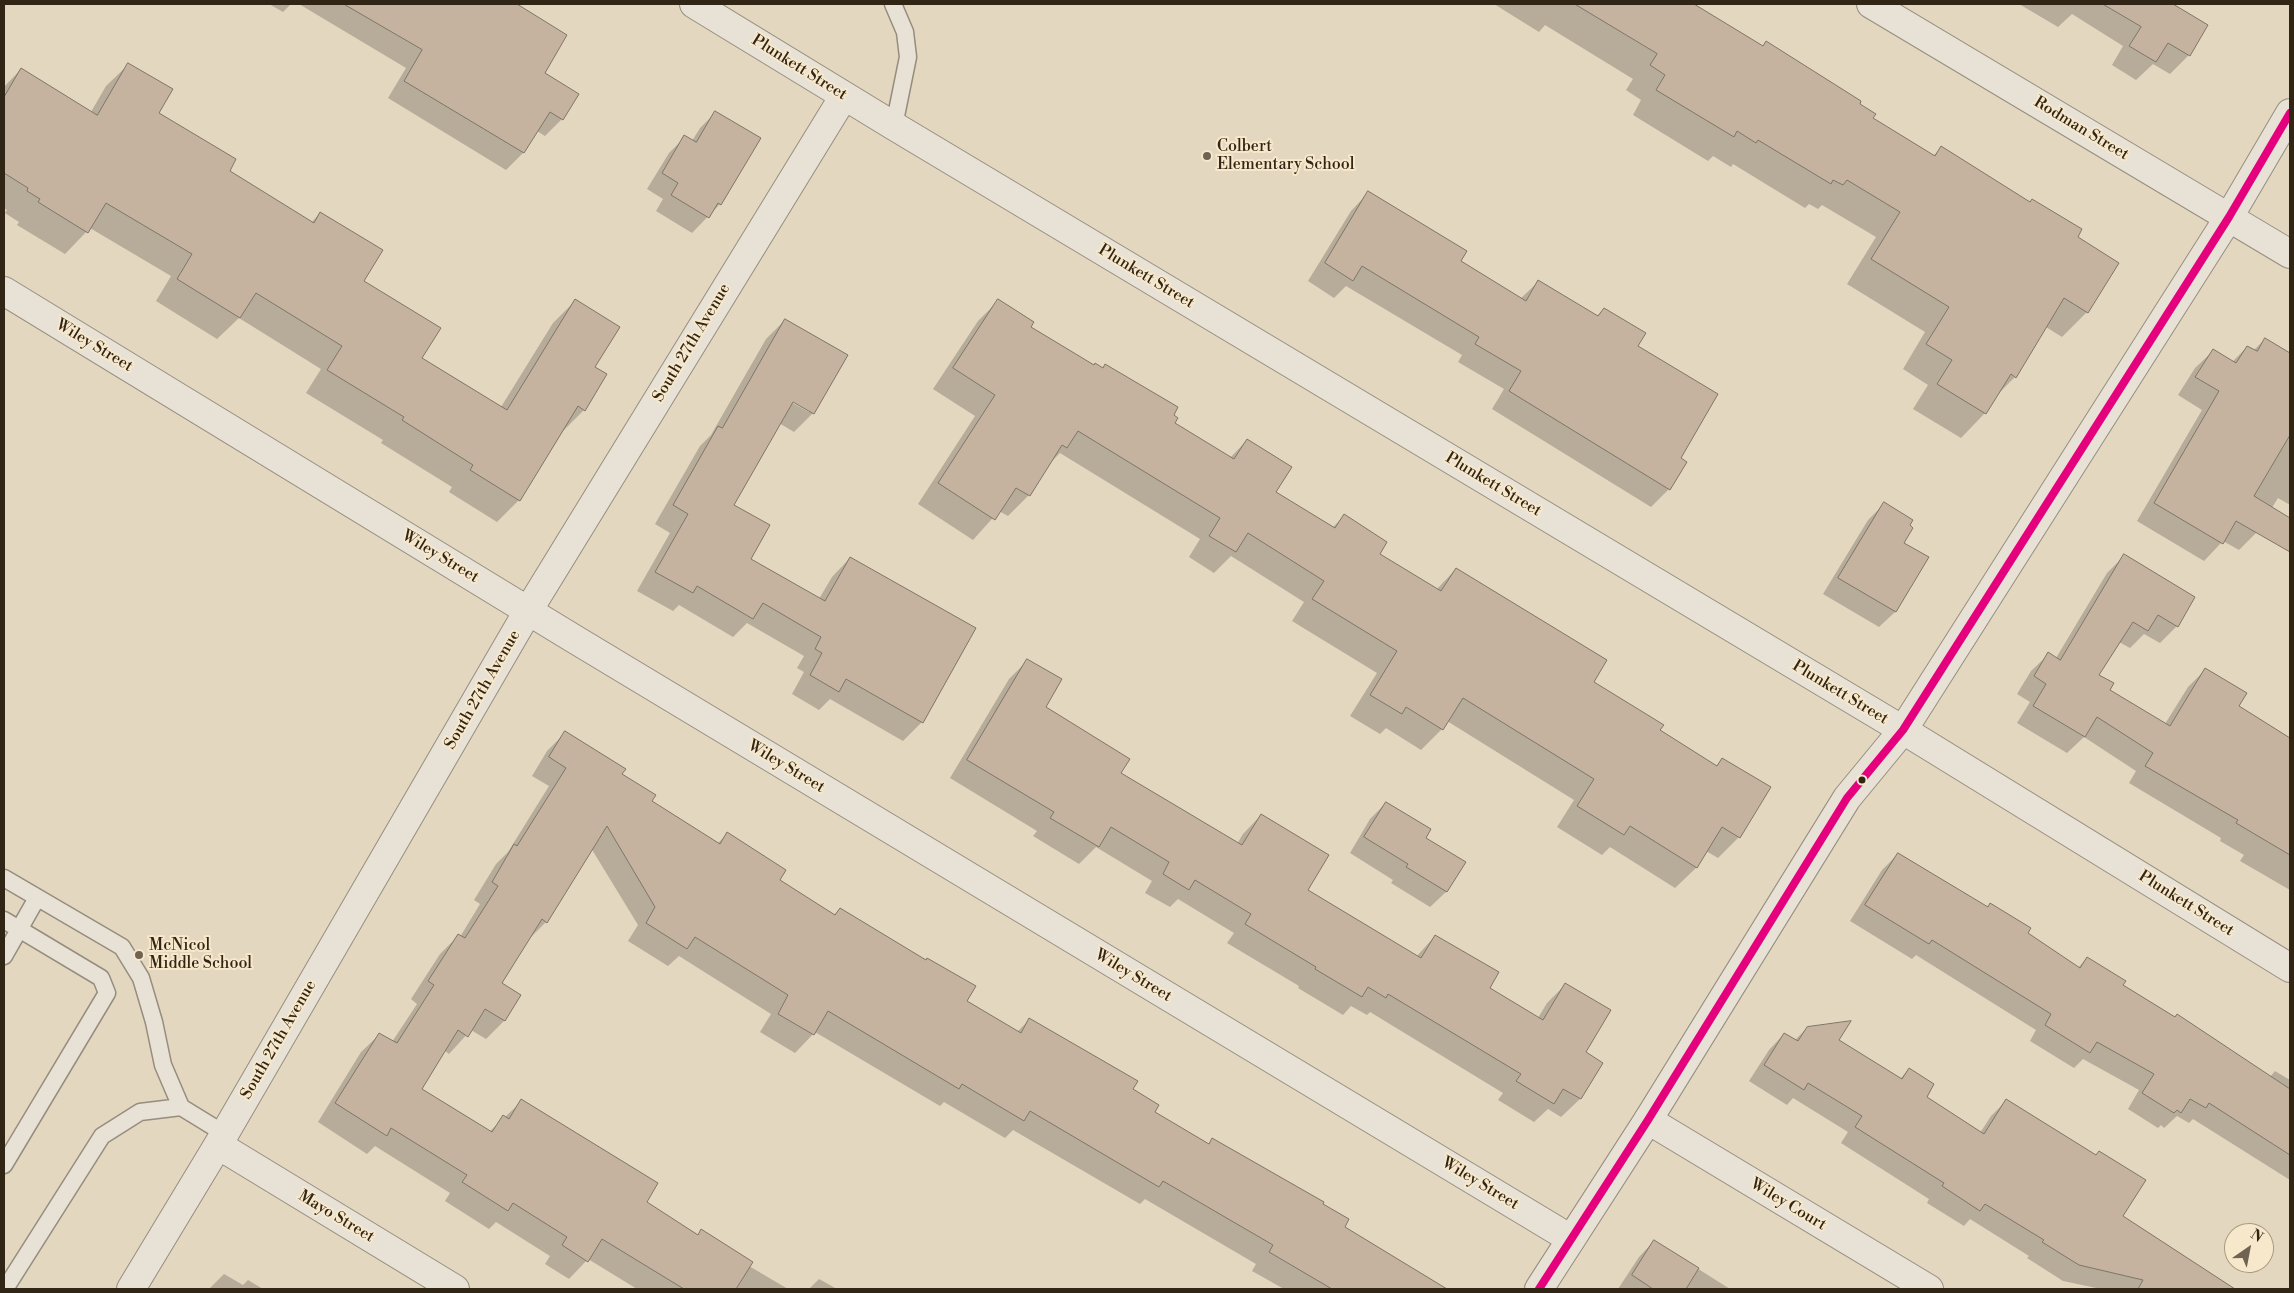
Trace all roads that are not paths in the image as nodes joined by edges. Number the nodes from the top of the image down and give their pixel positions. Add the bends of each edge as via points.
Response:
1 (694, 4) edge
2 (893, 4) edge
3 (1871, 4) edge
4 (844, 96) junction
5 (2290, 114) edge
6 (894, 126) junction
7 (2228, 217) junction
8 (2290, 254) edge
9 (4, 291) edge
10 (528, 611) junction
11 (1903, 730) junction
12 (4, 878) edge
13 (37, 898) junction
14 (4, 920) edge
15 (20, 930) junction
16 (4, 956) edge
17 (2290, 968) edge
18 (181, 1106) junction
19 (1648, 1120) junction
20 (221, 1140) junction
21 (4, 1165) edge
22 (1571, 1239) junction
23 (5, 1289) edge
24 (131, 1289) edge
25 (455, 1289) edge
26 (1539, 1289) edge
27 (1929, 1289) edge

1 - 4 street, Plunkett Street
2 - 6 lane via 905,32 908,57
3 - 7 street, Rodman Street
4 - 6 street, Plunkett Street
4 - 10 street, South 27th Avenue
5 - 7 street
6 - 11 street, Plunkett Street
7 - 8 street, Rodman Street
7 - 11 street
9 - 10 street, Wiley Street
10 - 20 street, South 27th Avenue
10 - 22 street, Wiley Street
11 - 17 street, Plunkett Street
11 - 19 street via 1847,798
12 - 13 lane
13 - 15 lane
13 - 18 lane via 122,947 141,978 163,1065
14 - 15 lane
15 - 16 lane
15 - 21 lane via 101,978 107,993
18 - 20 lane
18 - 23 lane via 140,1112 102,1136
19 - 22 street
19 - 27 street, Wiley Court
20 - 24 street, South 27th Avenue
20 - 25 street, Mayo Street
22 - 26 street

